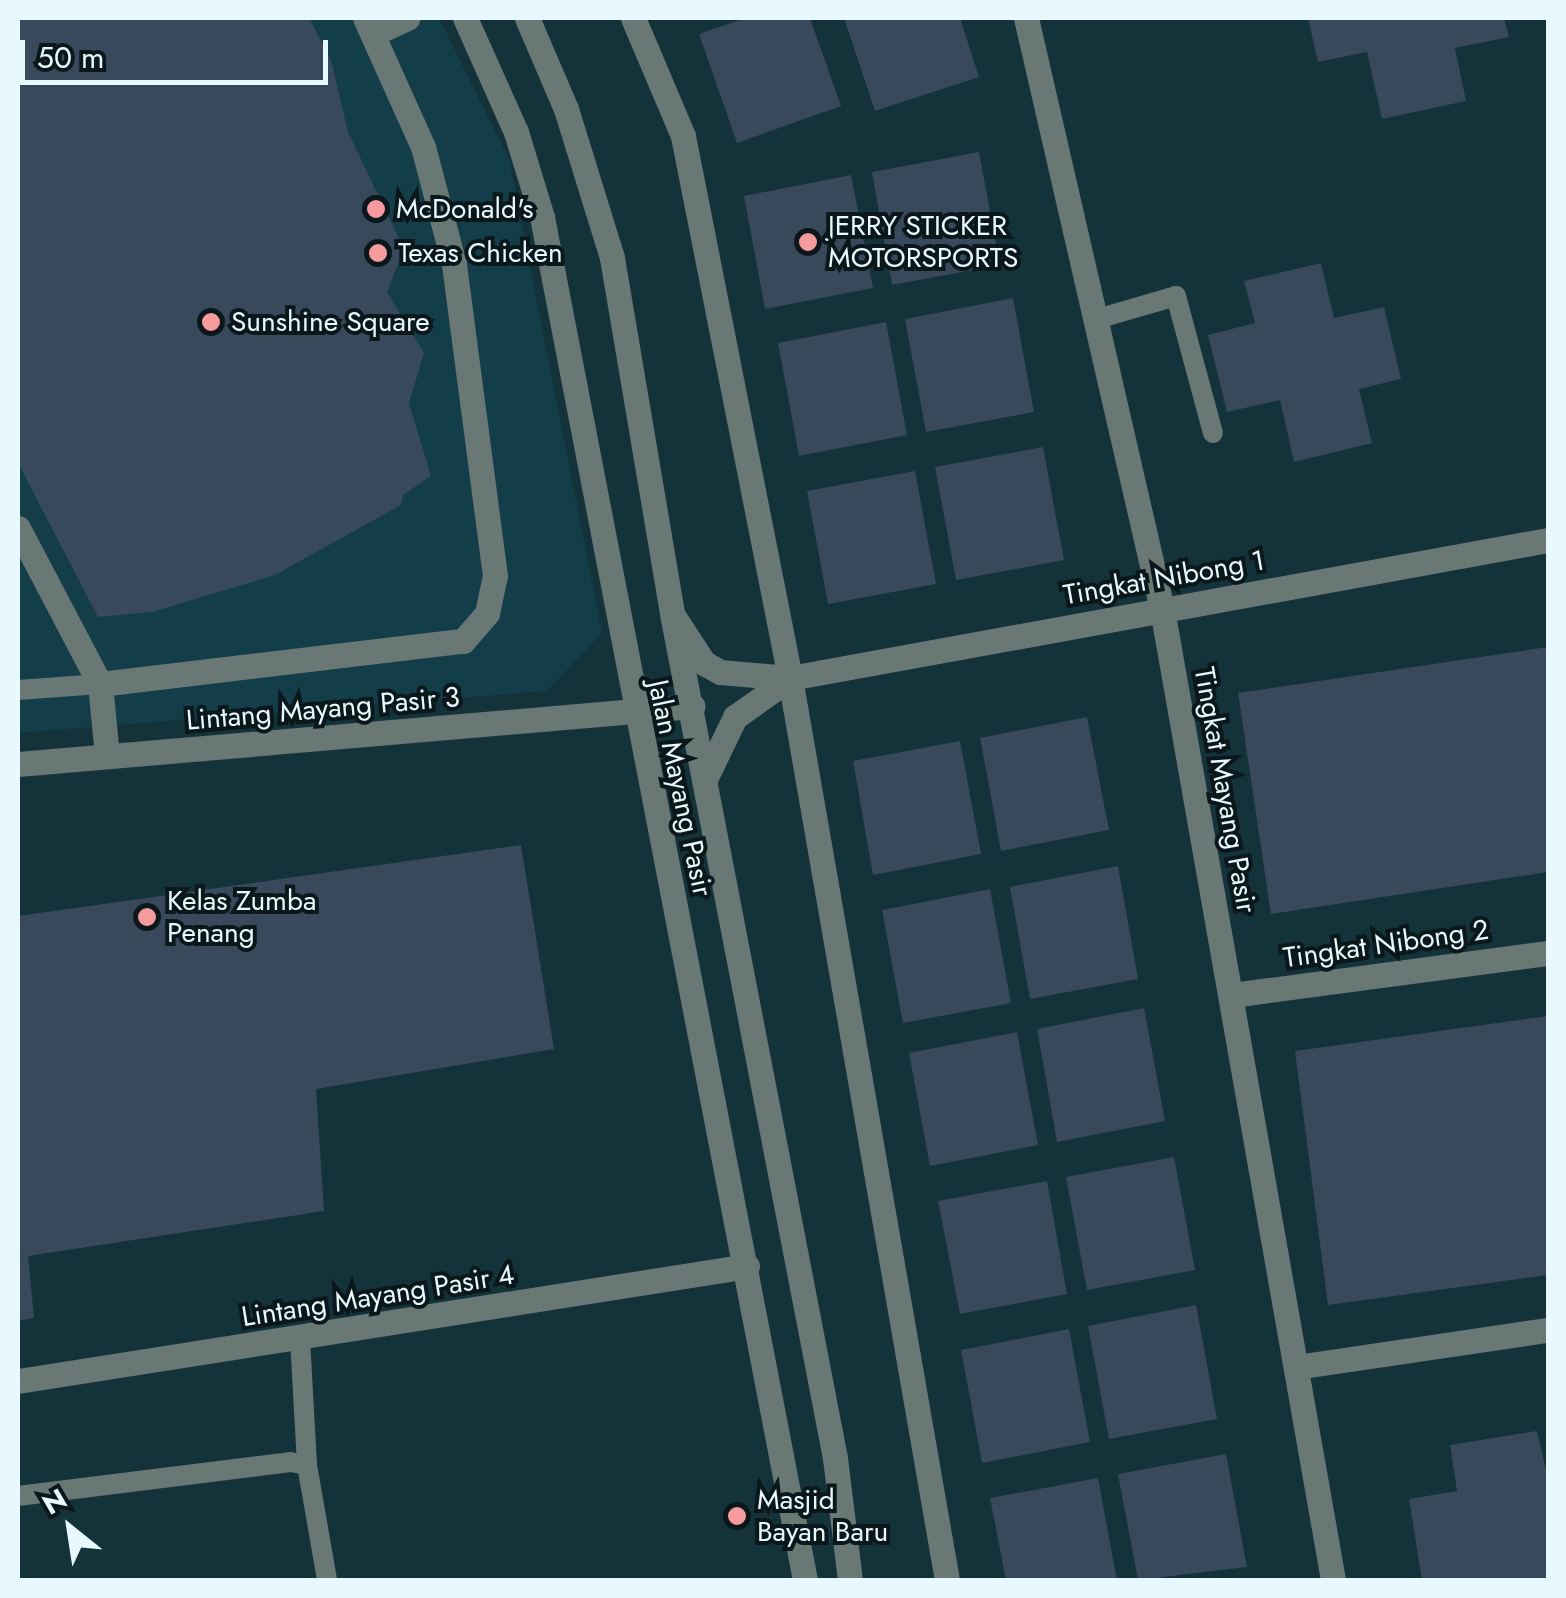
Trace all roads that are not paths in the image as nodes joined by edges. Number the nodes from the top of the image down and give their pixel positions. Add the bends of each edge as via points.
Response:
1 (406, 18) edge
2 (465, 18) edge
3 (527, 18) edge
4 (633, 18) edge
5 (1026, 18) edge
6 (369, 26) edge
7 (1097, 319) junction
8 (1213, 432) dead end
9 (18, 528) edge
10 (1548, 540) edge
11 (1162, 608) junction
12 (672, 614) junction
13 (790, 678) junction
14 (100, 684) junction
15 (18, 690) edge
16 (692, 706) junction
17 (633, 714) junction
18 (107, 756) junction
19 (18, 764) edge
20 (706, 777) junction
21 (1548, 953) edge
22 (1232, 995) junction
23 (747, 1266) junction
24 (1548, 1330) edge
25 (300, 1339) junction
26 (1296, 1367) junction
27 (18, 1381) edge
28 (307, 1465) junction
29 (18, 1496) edge
30 (327, 1580) edge
31 (805, 1580) edge
32 (850, 1580) edge
33 (947, 1580) edge
34 (1333, 1580) edge

1 - 6 street
2 - 17 street, Jalan Mayang Pasir via 516,132 542,217
3 - 12 street, Jalan Mayang Pasir via 566,110 612,258
4 - 13 street via 683,136
5 - 7 street, Tingkat Mayang Pasir
6 - 14 street via 423,147 454,264 495,576 487,613 463,640
7 - 8 lane via 1176,296
7 - 11 street, Tingkat Mayang Pasir
9 - 14 street
10 - 11 street, Tingkat Nibong 1
11 - 13 street, Tingkat Nibong 1
11 - 22 street, Tingkat Mayang Pasir
12 - 13 street via 704,663 720,672
12 - 16 street, Jalan Mayang Pasir
13 - 20 street via 735,718
13 - 33 street
14 - 15 lane
14 - 18 street
16 - 17 street, Lintang Mayang Pasir 3
16 - 20 street, Jalan Mayang Pasir
17 - 18 street, Lintang Mayang Pasir 3
17 - 23 street, Jalan Mayang Pasir
18 - 19 street, Lintang Mayang Pasir 3
20 - 32 street, Jalan Mayang Pasir via 835,1458
21 - 22 street, Tingkat Nibong 2
22 - 26 street, Tingkat Mayang Pasir
23 - 25 street, Lintang Mayang Pasir 4
23 - 31 street, Jalan Mayang Pasir
24 - 26 street
25 - 27 street, Lintang Mayang Pasir 4
25 - 28 lane
26 - 34 street, Tingkat Mayang Pasir
28 - 29 lane
28 - 30 lane

